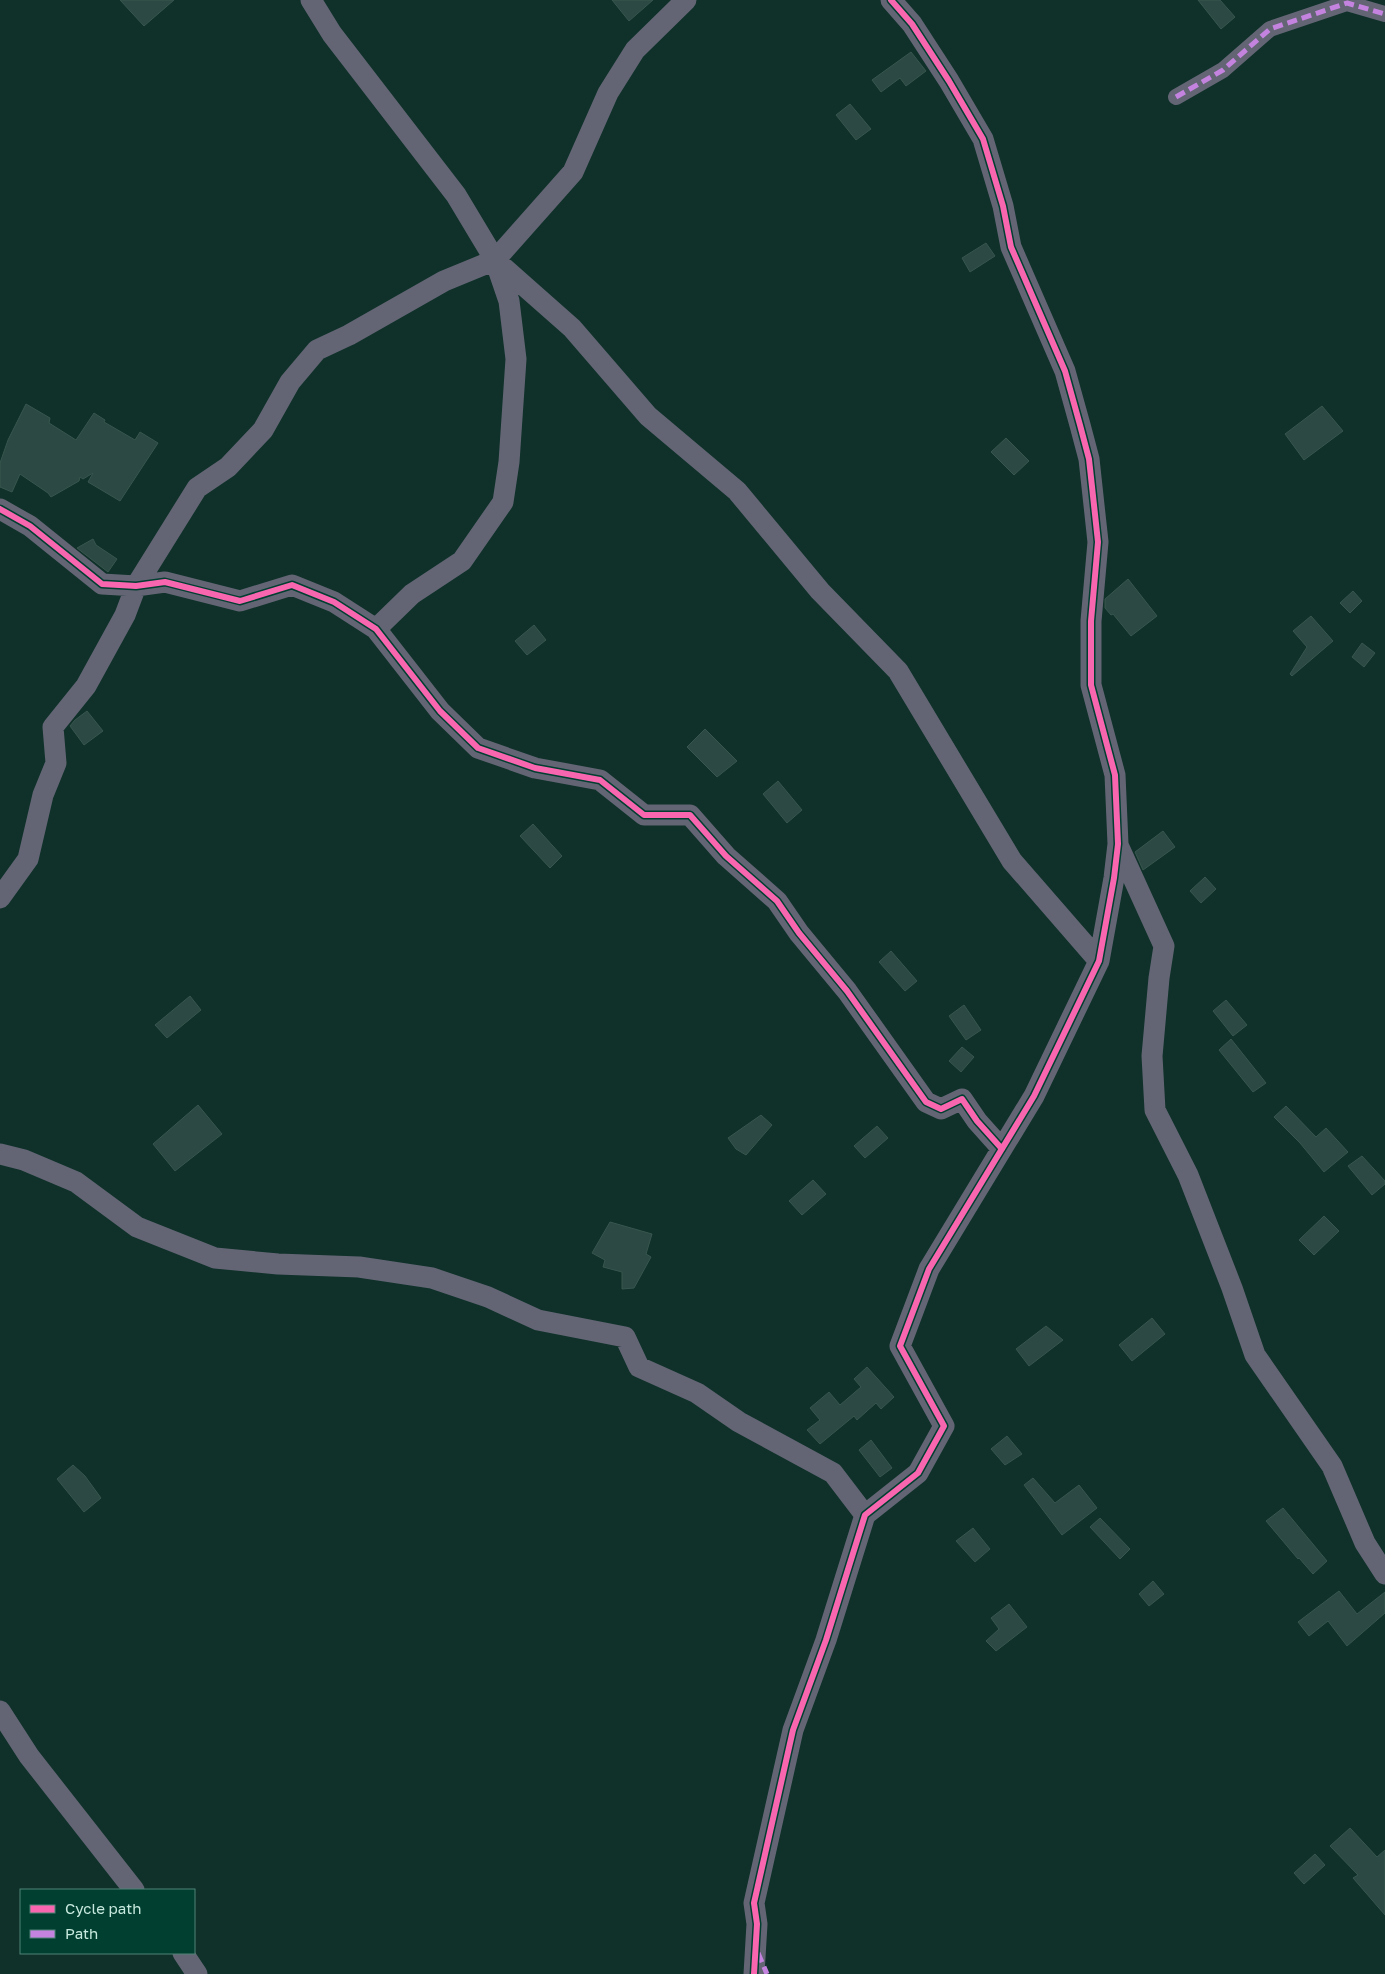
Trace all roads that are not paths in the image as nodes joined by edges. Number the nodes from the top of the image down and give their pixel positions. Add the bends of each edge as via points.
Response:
1 (310, 0) edge
2 (686, 0) edge
3 (891, 0) edge
4 (1346, 1) edge
5 (1385, 14) edge
6 (1176, 97) dead end
7 (494, 260) junction
8 (0, 509) edge
9 (136, 586) junction
10 (376, 629) junction
11 (1118, 844) junction
12 (0, 898) edge
13 (1099, 962) junction
14 (1002, 1149) junction
15 (0, 1154) edge
16 (865, 1515) junction
17 (1385, 1574) edge
18 (0, 1711) edge
19 (133, 1889) edge
20 (184, 1954) edge
21 (197, 1974) edge
22 (754, 1974) edge

1 - 7 street via 332,34 456,195
2 - 7 street via 635,50 608,93 573,172
3 - 11 street via 912,24 983,139 1003,206 1011,247 1065,371 1080,425 1089,459 1098,542 1091,621 1091,685 1115,775
4 - 5 street
4 - 6 street via 1270,30 1224,70
7 - 9 street via 444,281 317,350 290,382 263,430 228,466 197,488
7 - 10 street via 509,301 516,359 503,502 462,561 412,594
7 - 13 street via 572,328 648,416 737,491 820,591 898,671 1012,861
8 - 9 street via 30,526 102,584
9 - 10 street via 166,582 240,601 292,585 334,602
9 - 12 street via 86,686 53,727 56,762 43,795 28,859
10 - 14 street via 440,711 478,748 535,768 600,780 644,815 690,815 726,856 777,901 926,1102 941,1109 962,1100
11 - 13 street
11 - 17 street via 1164,946 1152,1056 1155,1110 1188,1175 1255,1355 1332,1466 1365,1543
13 - 14 street via 1034,1096
14 - 16 street via 929,1269 900,1346 944,1426 918,1473
15 - 16 street via 24,1160 76,1182 137,1227 215,1258 359,1267 432,1278 538,1320 626,1337 639,1367 697,1393 739,1422 834,1473
16 - 22 street via 826,1640 793,1730 754,1903 757,1924
18 - 19 street via 29,1756
20 - 21 street

